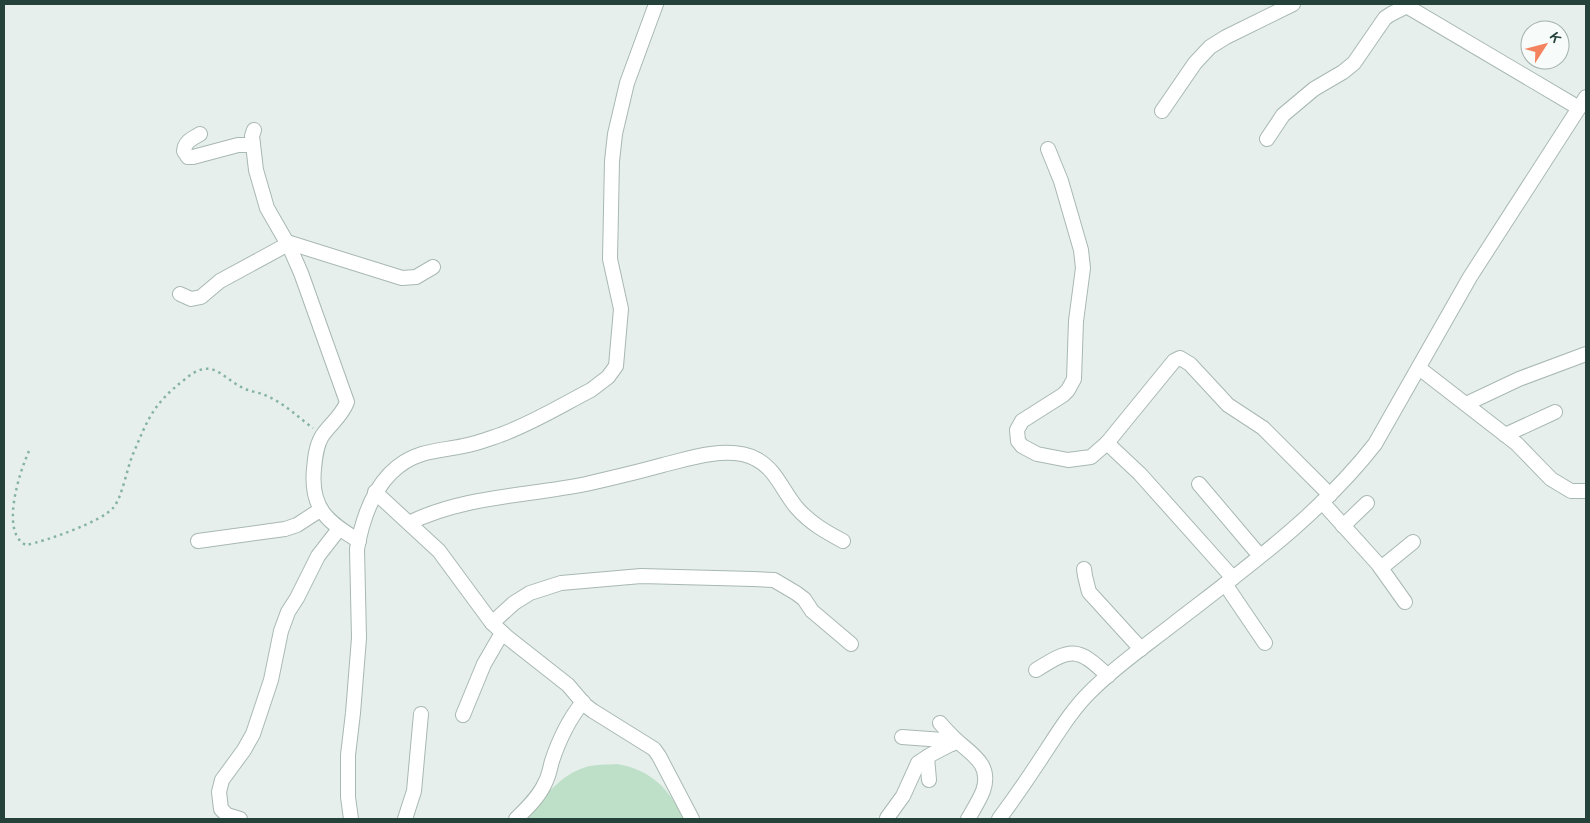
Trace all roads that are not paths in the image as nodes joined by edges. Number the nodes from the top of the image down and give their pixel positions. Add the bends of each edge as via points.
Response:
1 (647, 4) edge
2 (656, 4) edge
3 (1294, 4) edge
4 (1405, 5) edge
5 (651, 18) junction
6 (1583, 103) edge
7 (1162, 111) dead end
8 (254, 130) dead end
9 (200, 134) dead end
10 (1267, 139) dead end
11 (253, 145) junction
12 (1048, 149) dead end
13 (288, 243) junction
14 (433, 267) dead end
15 (180, 294) dead end
16 (1586, 354) edge
17 (1419, 368) junction
18 (1466, 404) junction
19 (1555, 412) dead end
20 (1505, 435) junction
21 (1107, 443) junction
22 (1198, 484) dead end
23 (1586, 491) edge
24 (375, 492) junction
25 (1326, 498) junction
26 (1367, 503) dead end
27 (320, 510) junction
28 (408, 523) junction
29 (1343, 526) junction
30 (339, 529) junction
31 (198, 540) dead end
32 (359, 541) junction
33 (843, 541) dead end
34 (1413, 542) dead end
35 (1260, 556) junction
36 (1381, 568) junction
37 (1084, 569) dead end
38 (1229, 581) junction
39 (1405, 602) dead end
40 (492, 623) junction
41 (502, 633) junction
42 (1265, 643) dead end
43 (851, 644) dead end
44 (1142, 649) junction
45 (1036, 670) dead end
46 (1108, 676) junction
47 (583, 702) junction
48 (421, 714) dead end
49 (463, 715) dead end
50 (940, 723) dead end
51 (902, 737) dead end
52 (954, 742) junction
53 (928, 757) junction
54 (929, 780) dead end
55 (887, 818) dead end
56 (240, 819) edge
57 (350, 819) edge
58 (405, 819) edge
59 (516, 819) edge
60 (692, 819) edge
61 (968, 819) edge
62 (999, 819) edge

1 - 5 street
2 - 5 street
3 - 7 street via 1210,47
4 - 6 street
4 - 10 street via 1385,18 1354,63 1314,89 1283,116
5 - 24 street via 627,83 612,160 610,258 621,309 616,366 592,390 522,427 466,446 416,456 392,471
6 - 17 street via 1470,276
8 - 11 street
9 - 11 street via 184,146 188,157 238,145
11 - 13 street via 267,208
12 - 21 street via 1061,181 1083,261 1074,379 1063,395 1022,421 1016,435 1028,450 1068,460 1091,457
13 - 14 street via 402,278 416,277
13 - 15 street via 220,281 201,297 191,299
13 - 27 street via 347,402 317,447 313,476
16 - 18 street via 1519,379
17 - 18 street
17 - 25 street via 1375,444
18 - 20 street
19 - 20 street
20 - 23 street via 1565,489
21 - 25 street via 1174,361 1180,358 1190,364 1228,405 1263,428
21 - 38 street via 1140,474
22 - 35 street
24 - 28 street
24 - 32 street
25 - 29 street
25 - 35 street
26 - 29 street
27 - 30 street
27 - 31 street via 285,529
28 - 33 street via 454,506 586,484 698,456 728,453 756,458 776,477 808,519
28 - 40 street via 439,551
29 - 36 street
30 - 32 street
30 - 56 street via 318,556 288,612 253,734 222,780 219,792 221,809 227,815
32 - 57 street via 359,638 348,755
34 - 36 street
35 - 38 street
36 - 39 street
37 - 44 street via 1090,592
38 - 42 street
38 - 44 street
40 - 41 street
40 - 43 street via 530,593 573,581 641,576 767,580 782,584 804,599 812,611
41 - 47 street via 568,685
41 - 49 street via 484,664
44 - 46 street
45 - 46 street via 1060,655 1074,654 1093,662
46 - 62 street via 1091,690 1060,728
47 - 59 street via 567,726 545,783
47 - 60 street via 654,749
48 - 58 street via 414,791
50 - 52 street
51 - 52 street
52 - 53 street
52 - 61 street via 975,754 984,770 983,790
53 - 54 street
53 - 55 street via 918,763 903,796

